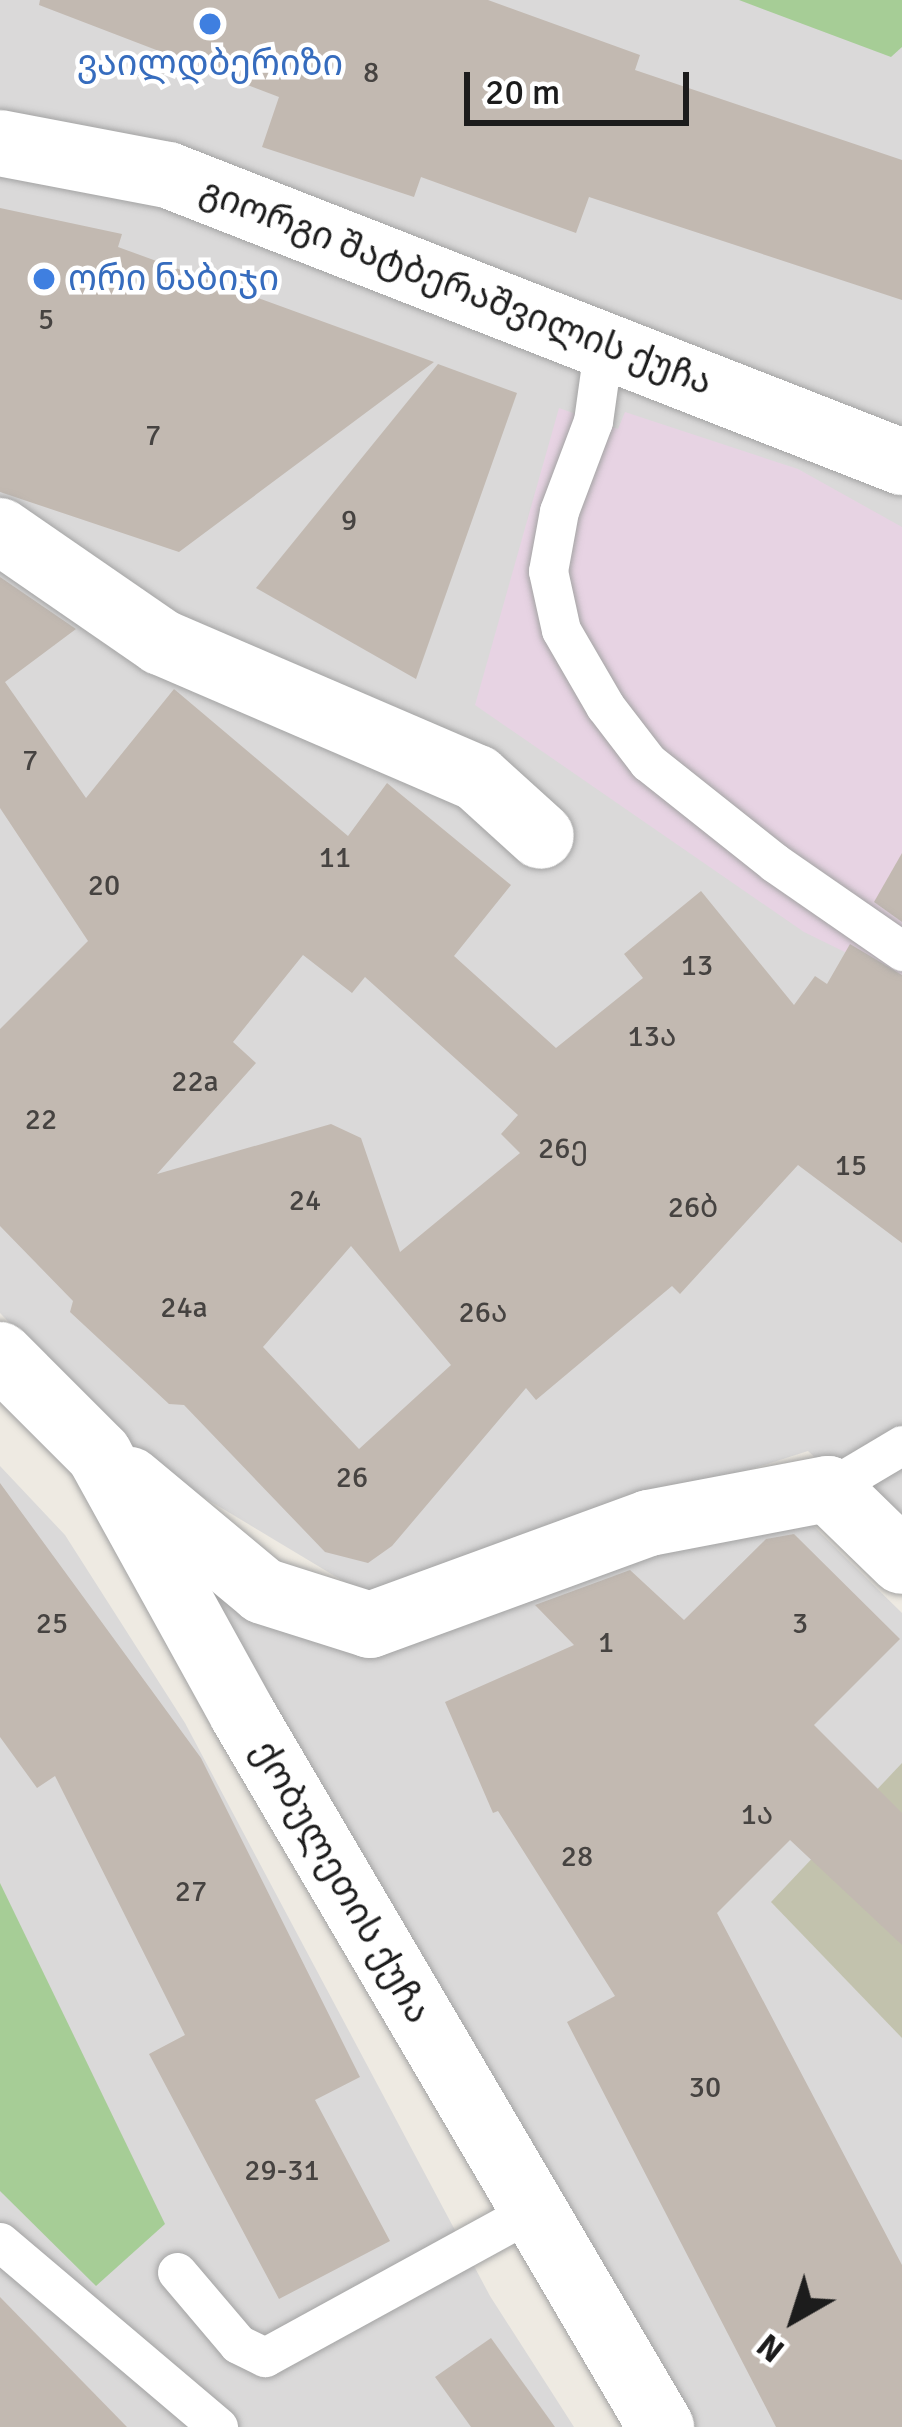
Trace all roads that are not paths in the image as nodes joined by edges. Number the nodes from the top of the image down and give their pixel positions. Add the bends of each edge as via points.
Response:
1 (0, 143) edge
2 (604, 343) junction
3 (902, 462) edge
4 (0, 531) edge
5 (541, 836) dead end
6 (902, 951) edge
7 (0, 1355) edge
8 (902, 1445) edge
9 (99, 1454) junction
10 (828, 1489) junction
11 (902, 1561) edge
12 (534, 2210) junction
13 (0, 2242) edge
14 (177, 2272) dead end
15 (218, 2427) edge
16 (662, 2427) edge

1 - 2 street, გიორგი შატბერაშვილის ქუჩა via 168,175
2 - 3 street, გიორგი შატბერაშვილის ქუჩა
2 - 6 lane via 593,421 559,511 548,571 562,630 648,761
4 - 5 street via 160,642 477,778
7 - 9 street, ქობულეთის ქუჩა
8 - 10 lane
9 - 10 street via 263,1592 370,1625 650,1523
9 - 12 street, ქობულეთის ქუჩა
10 - 11 street
12 - 14 lane via 265,2357 238,2344
12 - 16 street, ქობულეთის ქუჩა
13 - 15 lane

